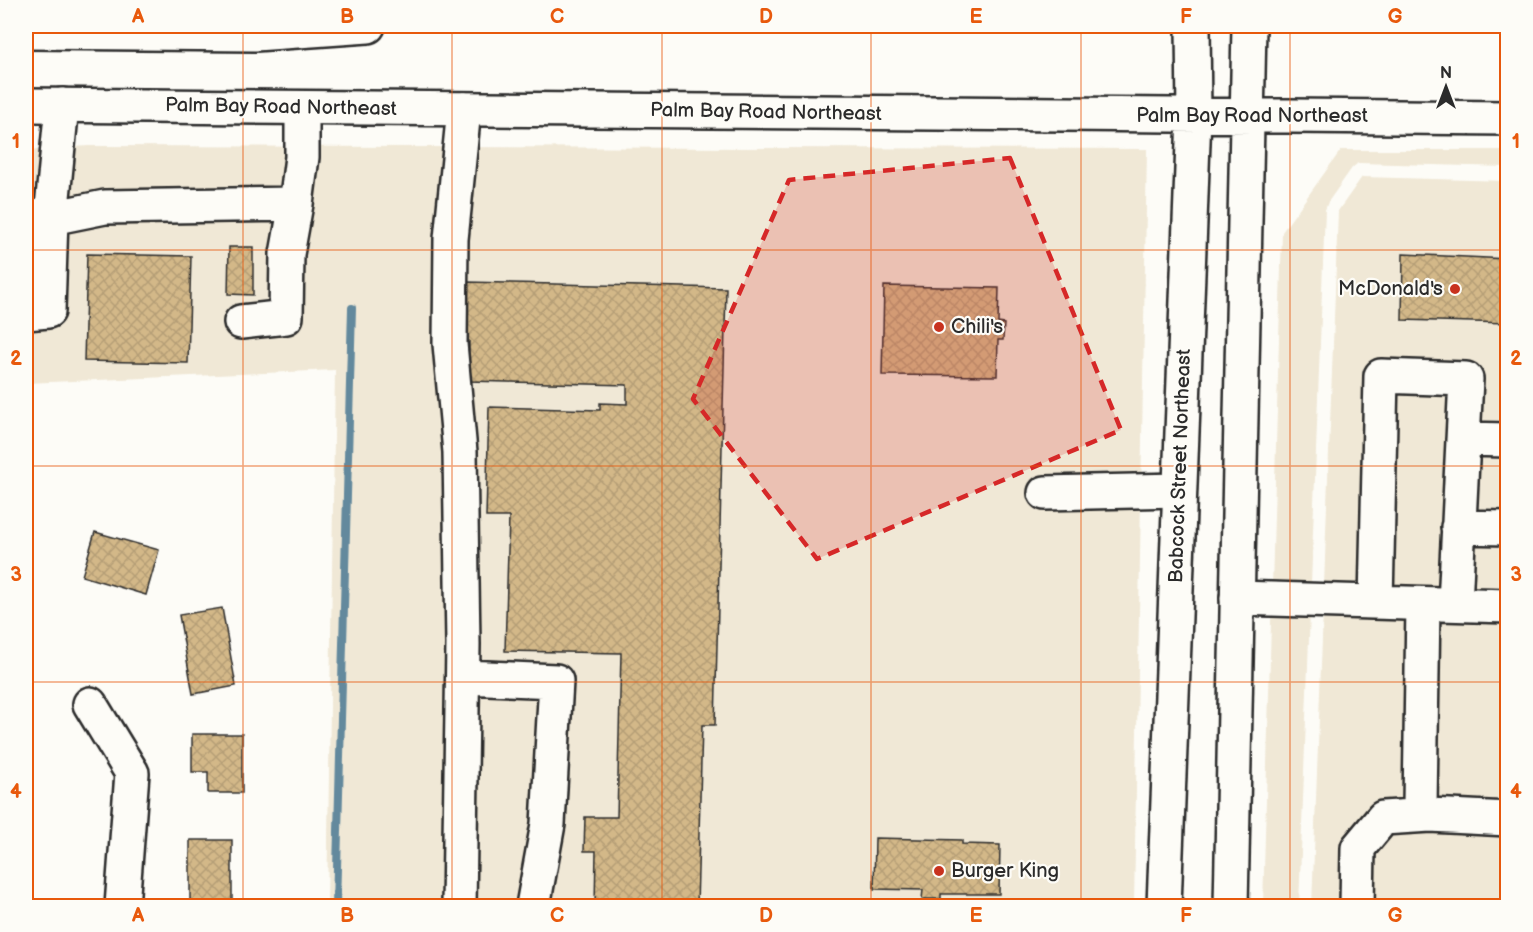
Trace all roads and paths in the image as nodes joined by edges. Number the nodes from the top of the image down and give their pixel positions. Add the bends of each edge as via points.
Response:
1 (368, 26) edge
2 (1194, 26) edge
3 (1249, 26) edge
4 (26, 32) edge
5 (26, 105) edge
6 (62, 105) junction
7 (302, 108) junction
8 (464, 109) junction
9 (1194, 116) junction
10 (1247, 116) junction
11 (1508, 118) edge
12 (296, 204) junction
13 (38, 217) edge
14 (26, 314) edge
15 (241, 322) dead end
16 (1463, 439) junction
17 (1508, 440) edge
18 (1179, 490) junction
19 (1045, 493) dead end
20 (1458, 527) junction
21 (1508, 528) edge
22 (1237, 598) junction
23 (1376, 602) junction
24 (1423, 604) junction
25 (1455, 604) junction
26 (1508, 606) edge
27 (463, 677) junction
28 (90, 704) dead end
29 (1430, 815) junction
30 (1508, 819) edge
31 (122, 906) edge
32 (459, 906) edge
33 (533, 906) edge
34 (1164, 906) edge
35 (1231, 906) edge
36 (1357, 906) edge

1 - 4 main road via 255,34
2 - 9 main road, Babcock Street Northeast
3 - 10 main road
5 - 6 main road, Palm Bay Road Northeast
6 - 7 main road, Palm Bay Road Northeast
6 - 13 main road
7 - 8 main road, Palm Bay Road Northeast
7 - 12 main road via 302,157
8 - 9 main road, Palm Bay Road Northeast
8 - 27 main road via 451,239 450,345 460,452
9 - 10 main road, Palm Bay Road Northeast
9 - 18 main road, Babcock Street Northeast
10 - 11 main road, Palm Bay Road Northeast
10 - 22 main road
12 - 13 main road via 105,207
12 - 15 main road via 287,254 286,317
13 - 14 main road via 48,311
16 - 17 main road
16 - 20 main road
16 - 23 main road via 1466,379 1381,376
18 - 19 main road
18 - 34 main road, Babcock Street Northeast
20 - 21 main road
20 - 25 main road
22 - 23 main road
22 - 35 main road
23 - 24 main road
24 - 25 main road
24 - 29 main road via 1420,805
25 - 26 main road
27 - 32 main road
27 - 33 main road via 556,681 548,824
28 - 31 main road via 132,773
29 - 30 main road
29 - 36 main road via 1383,818 1359,848

